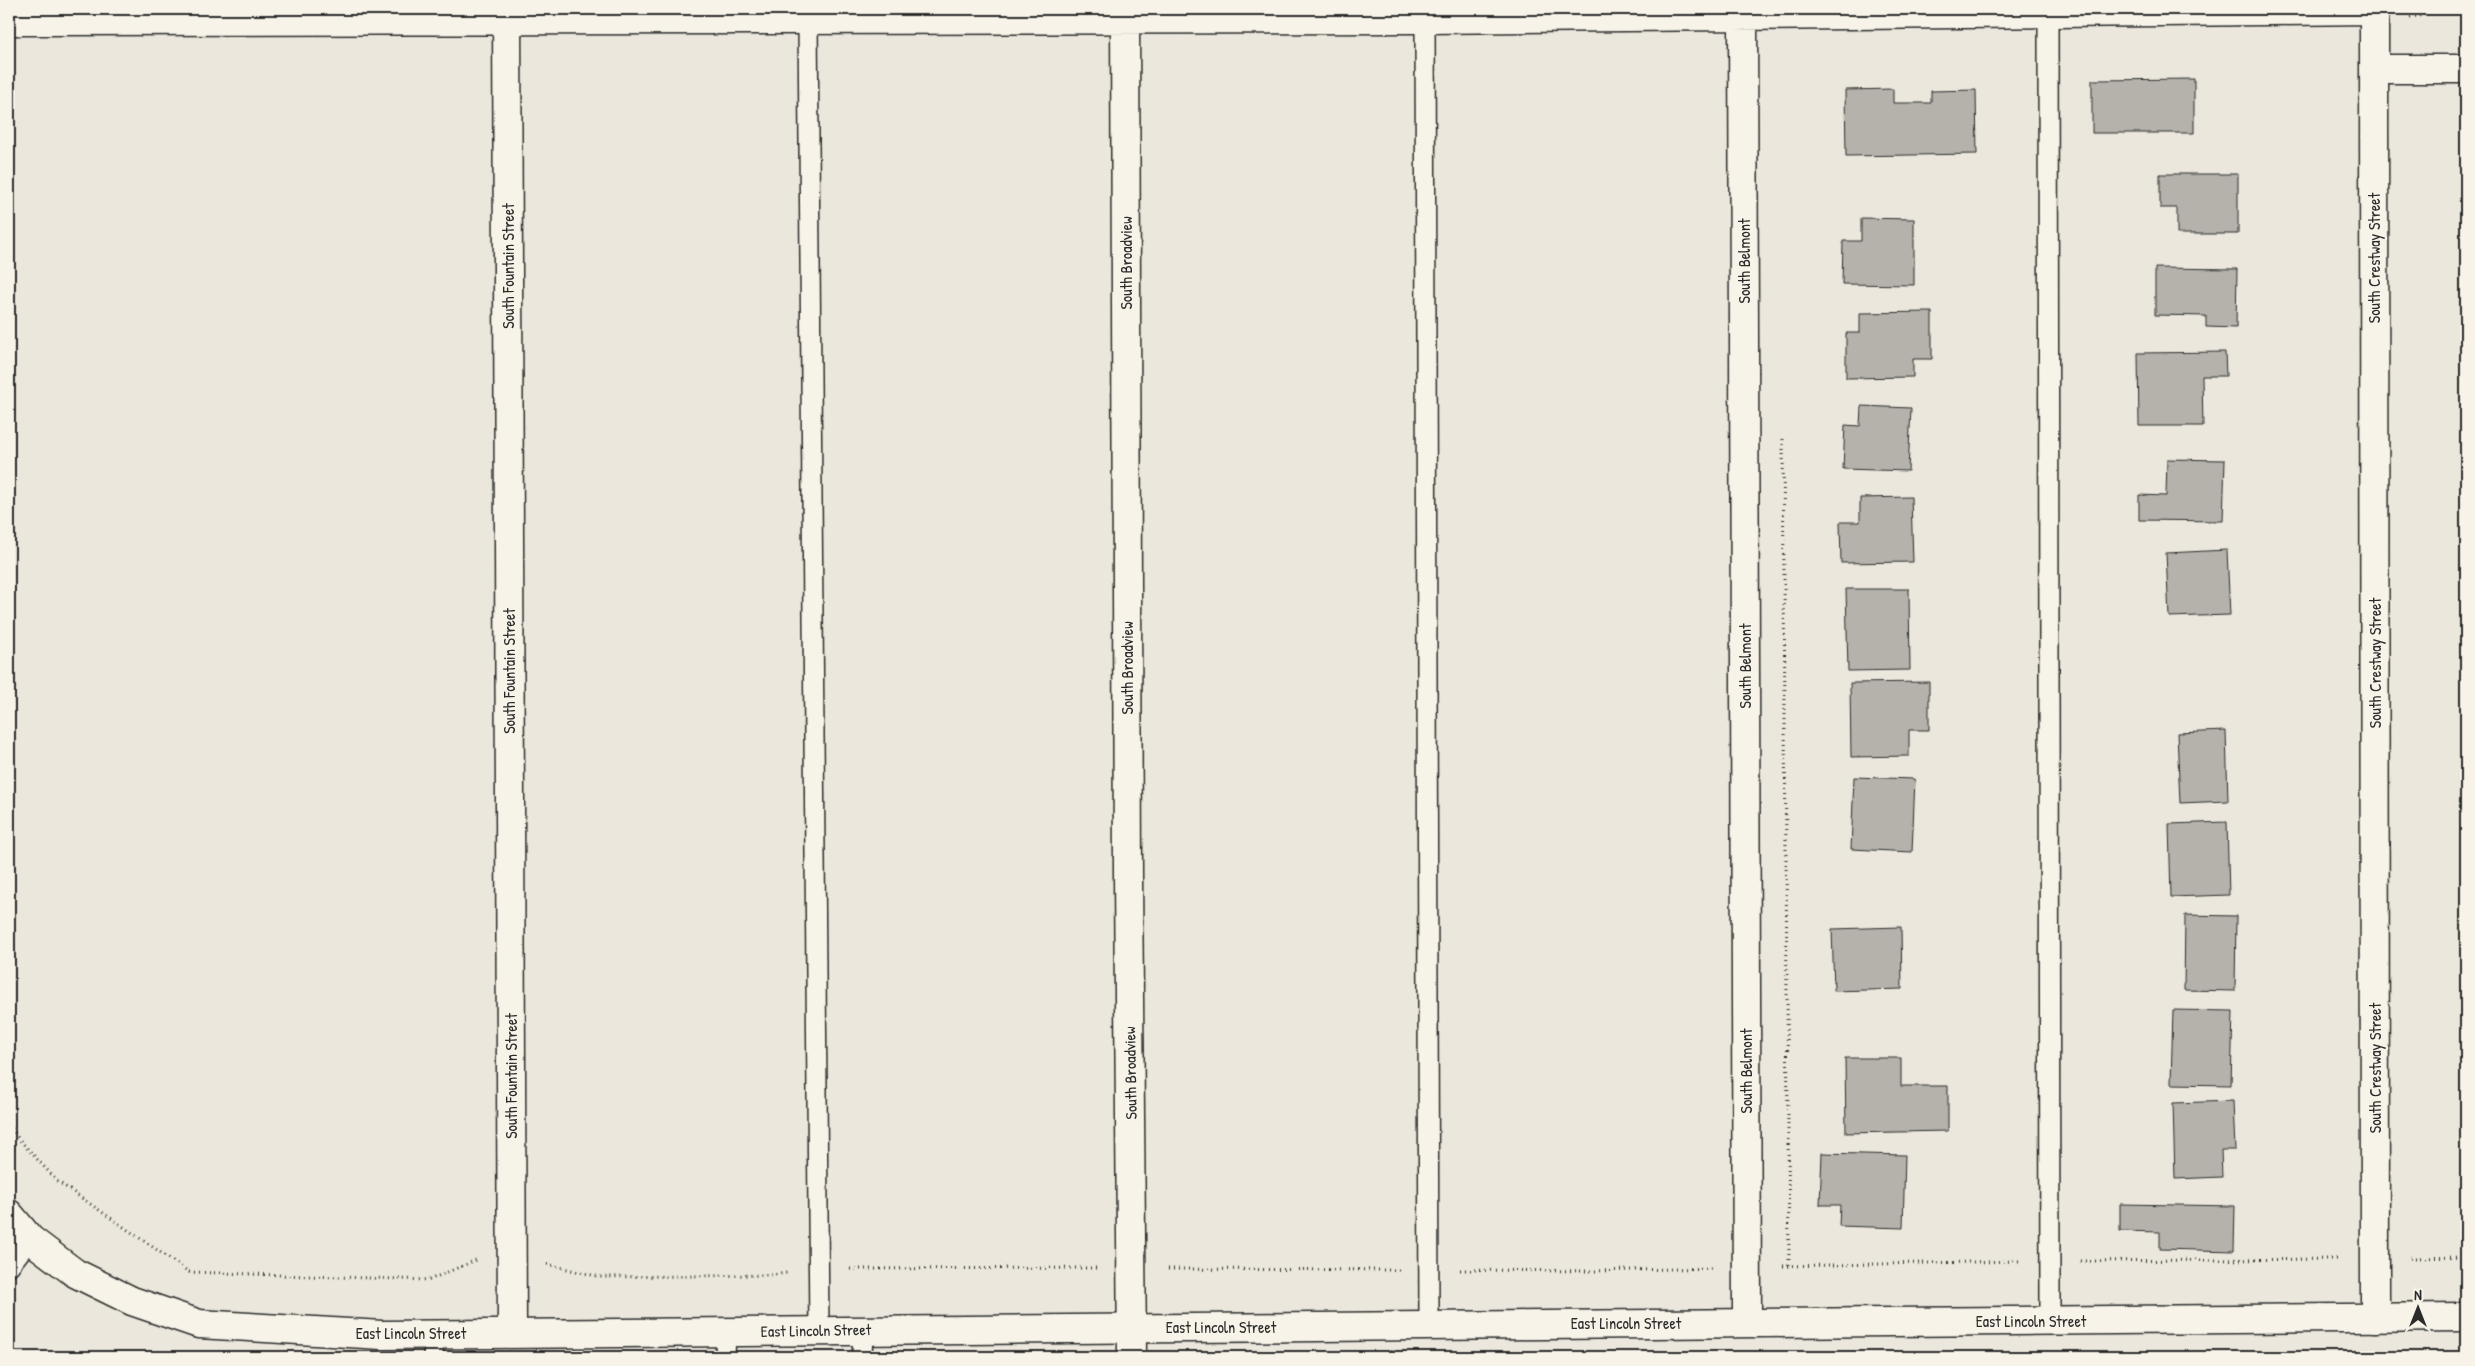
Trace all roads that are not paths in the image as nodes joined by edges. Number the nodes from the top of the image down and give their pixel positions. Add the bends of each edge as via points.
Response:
1 (2374, 9) edge
2 (2048, 11) edge
3 (1743, 13) edge
4 (1125, 14) edge
5 (507, 15) edge
6 (1425, 19) junction
7 (9, 21) edge
8 (808, 21) junction
9 (2374, 68) junction
10 (2466, 69) edge
11 (9, 1214) edge
12 (30, 1238) junction
13 (9, 1266) edge
14 (2466, 1317) edge
15 (2375, 1318) junction
16 (2050, 1320) junction
17 (1747, 1322) junction
18 (1429, 1325) junction
19 (1132, 1327) junction
20 (863, 1330) junction
21 (819, 1331) junction
22 (512, 1333) junction
23 (725, 1344) edge
24 (433, 1346) edge
25 (862, 1357) edge
26 (1132, 1357) edge

1 - 2 street
1 - 9 street, South Crestway Street
2 - 3 street
2 - 16 lane
3 - 6 street
3 - 17 street, South Belmont
4 - 6 street
4 - 8 street
4 - 19 street, South Broadview
5 - 7 street
5 - 8 street
5 - 22 street, South Fountain Street
6 - 18 lane
8 - 21 lane
9 - 10 street
9 - 15 street, South Crestway Street
11 - 12 street, East Lincoln Street
12 - 13 lane
12 - 24 street, East Lincoln Street via 75,1273 132,1301 199,1324 382,1335
14 - 15 street, East Lincoln Street
15 - 16 street, East Lincoln Street
16 - 17 street, East Lincoln Street
17 - 18 street, East Lincoln Street
18 - 19 street, East Lincoln Street
19 - 20 street, East Lincoln Street
19 - 26 street, South Broadview
20 - 21 street, East Lincoln Street
20 - 25 lane
21 - 23 street, East Lincoln Street
22 - 23 street, East Lincoln Street
22 - 24 street, East Lincoln Street

